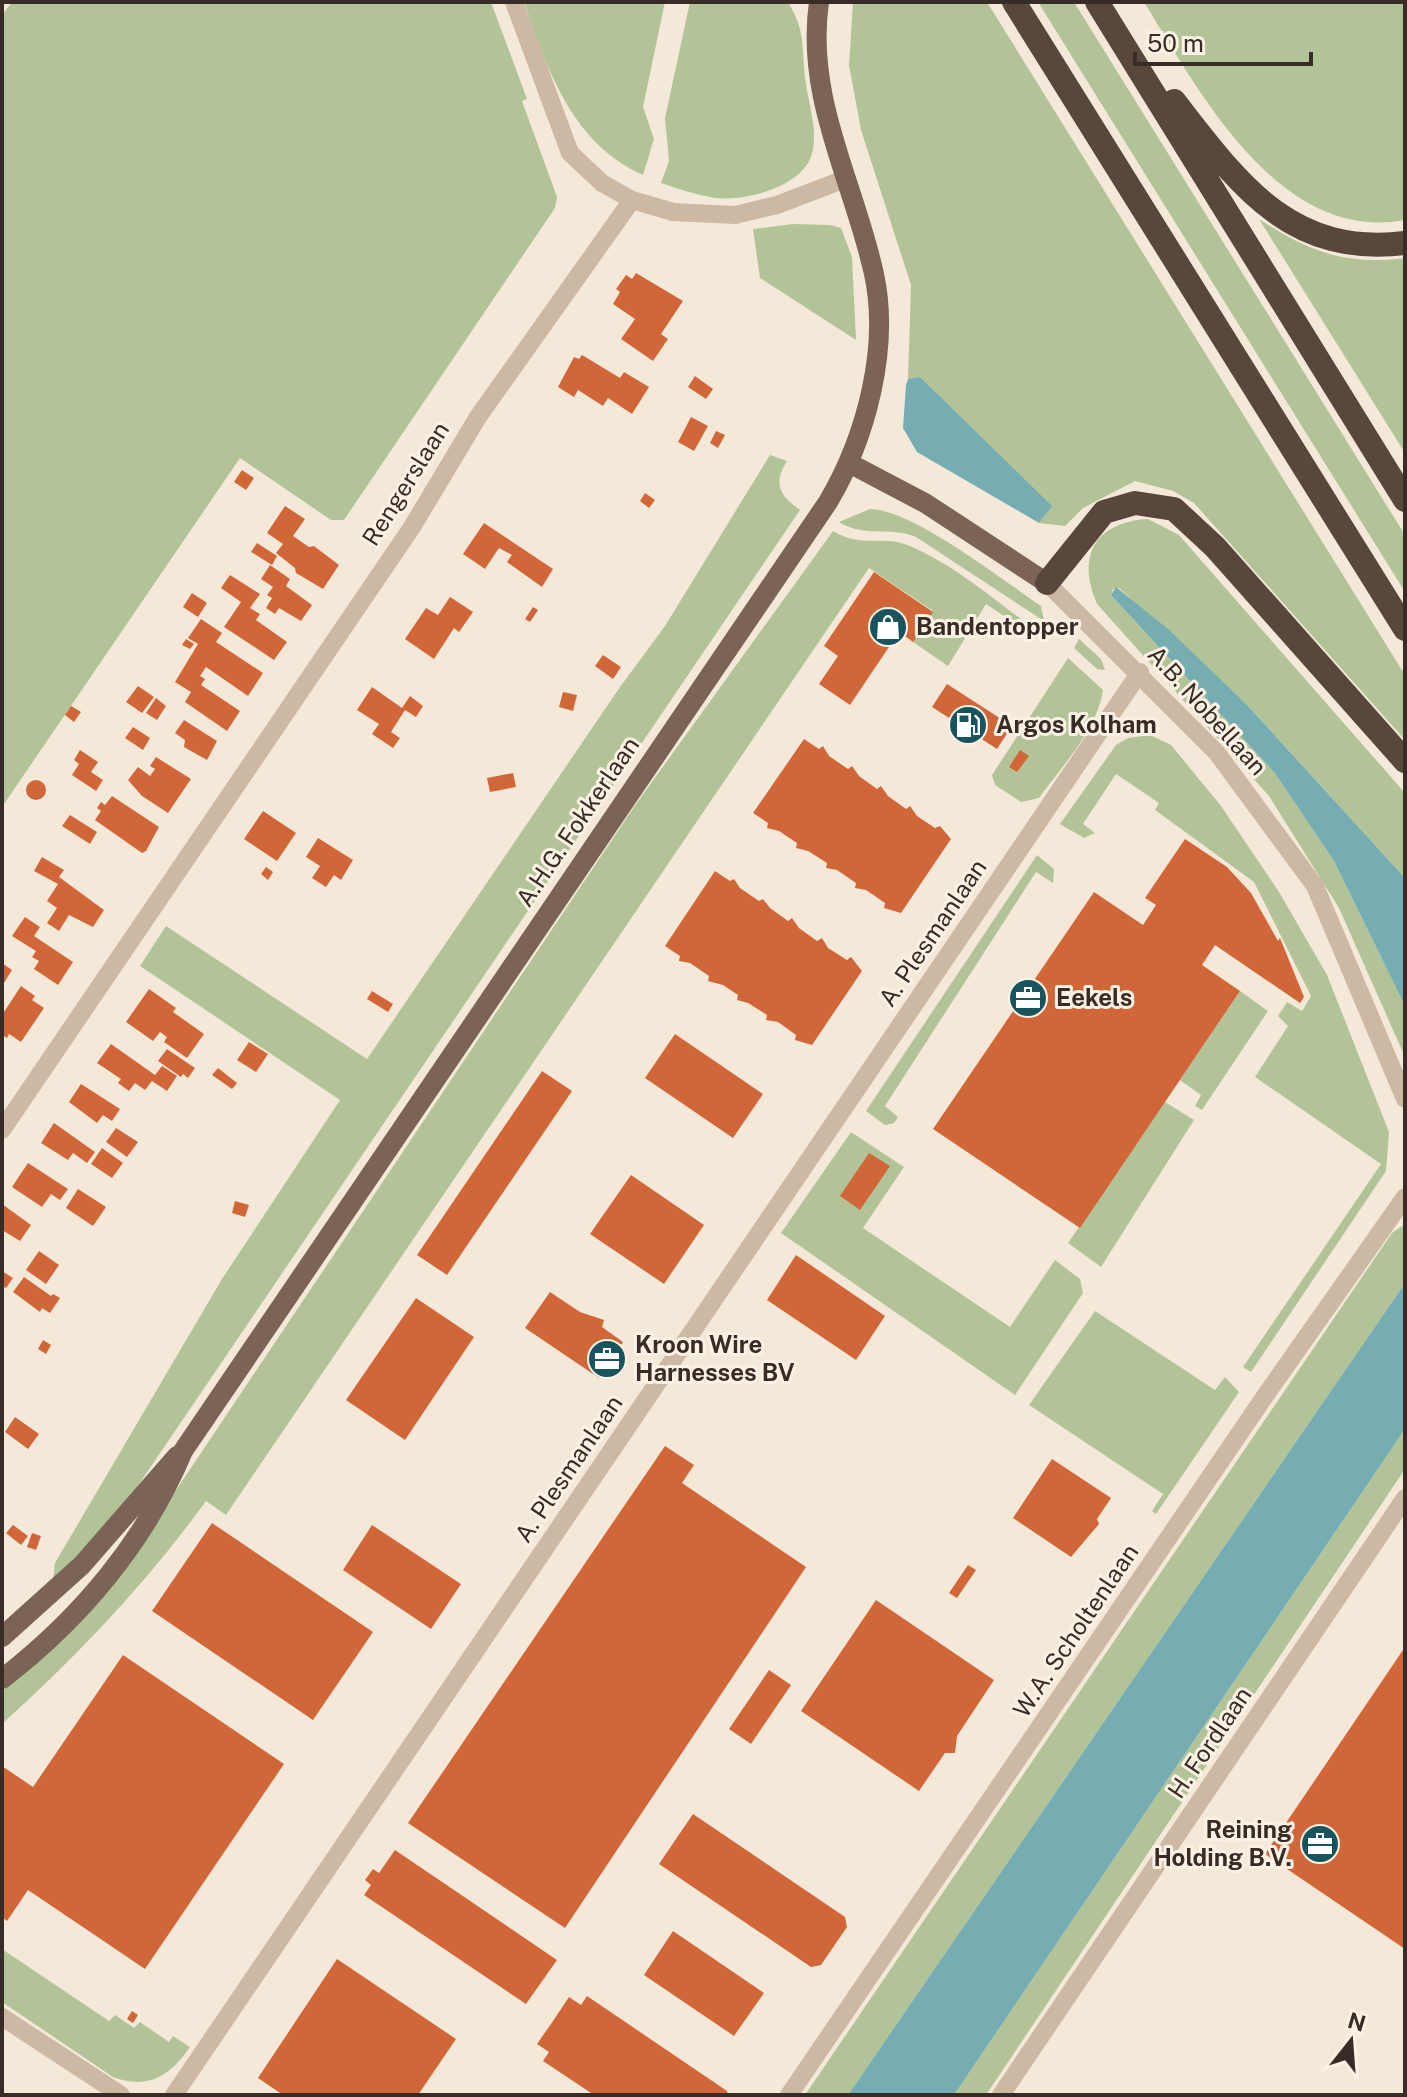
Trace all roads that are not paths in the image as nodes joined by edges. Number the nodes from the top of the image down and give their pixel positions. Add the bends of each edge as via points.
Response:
1 (514, 2) edge
2 (819, 2) edge
3 (1014, 2) edge
4 (1100, 7) edge
5 (845, 179) junction
6 (632, 200) junction
7 (1405, 243) edge
8 (849, 463) junction
9 (1405, 500) edge
10 (1047, 583) junction
11 (1405, 629) edge
12 (1140, 672) junction
13 (1405, 761) edge
14 (1405, 1099) edge
15 (2, 1130) edge
16 (1405, 1197) edge
17 (183, 1451) junction
18 (1405, 1498) edge
19 (2, 1637) edge
20 (2, 1679) edge
21 (2, 2017) edge
22 (121, 2095) edge
23 (174, 2095) edge
24 (789, 2095) edge
25 (1001, 2095) edge

1 - 6 street via 570,153 602,183
2 - 5 main road via 816,55 826,119
3 - 11 highway
4 - 7 highway via 1231,174 1279,217 1305,231 1370,247
4 - 9 highway
5 - 6 street via 735,215 673,212
5 - 8 main road, A.H.G. Fokkerlaan via 875,278 876,314 873,374
6 - 15 street, Rengerslaan via 478,417 403,541
8 - 10 main road, A.B. Nobellaan via 952,519
8 - 17 main road, A.H.G. Fokkerlaan via 828,502
10 - 12 street, A.B. Nobellaan
10 - 13 highway via 1104,512 1135,503 1174,509 1215,547
12 - 14 street, A.B. Nobellaan via 1217,753 1315,886
12 - 23 street, A. Plesmanlaan
16 - 24 street, W.A. Scholtenlaan
17 - 19 main road, A.H.G. Fokkerlaan via 82,1565
17 - 20 main road, A.H.G. Fokkerlaan via 169,1485 108,1578
18 - 25 street, H. Fordlaan
21 - 22 street

